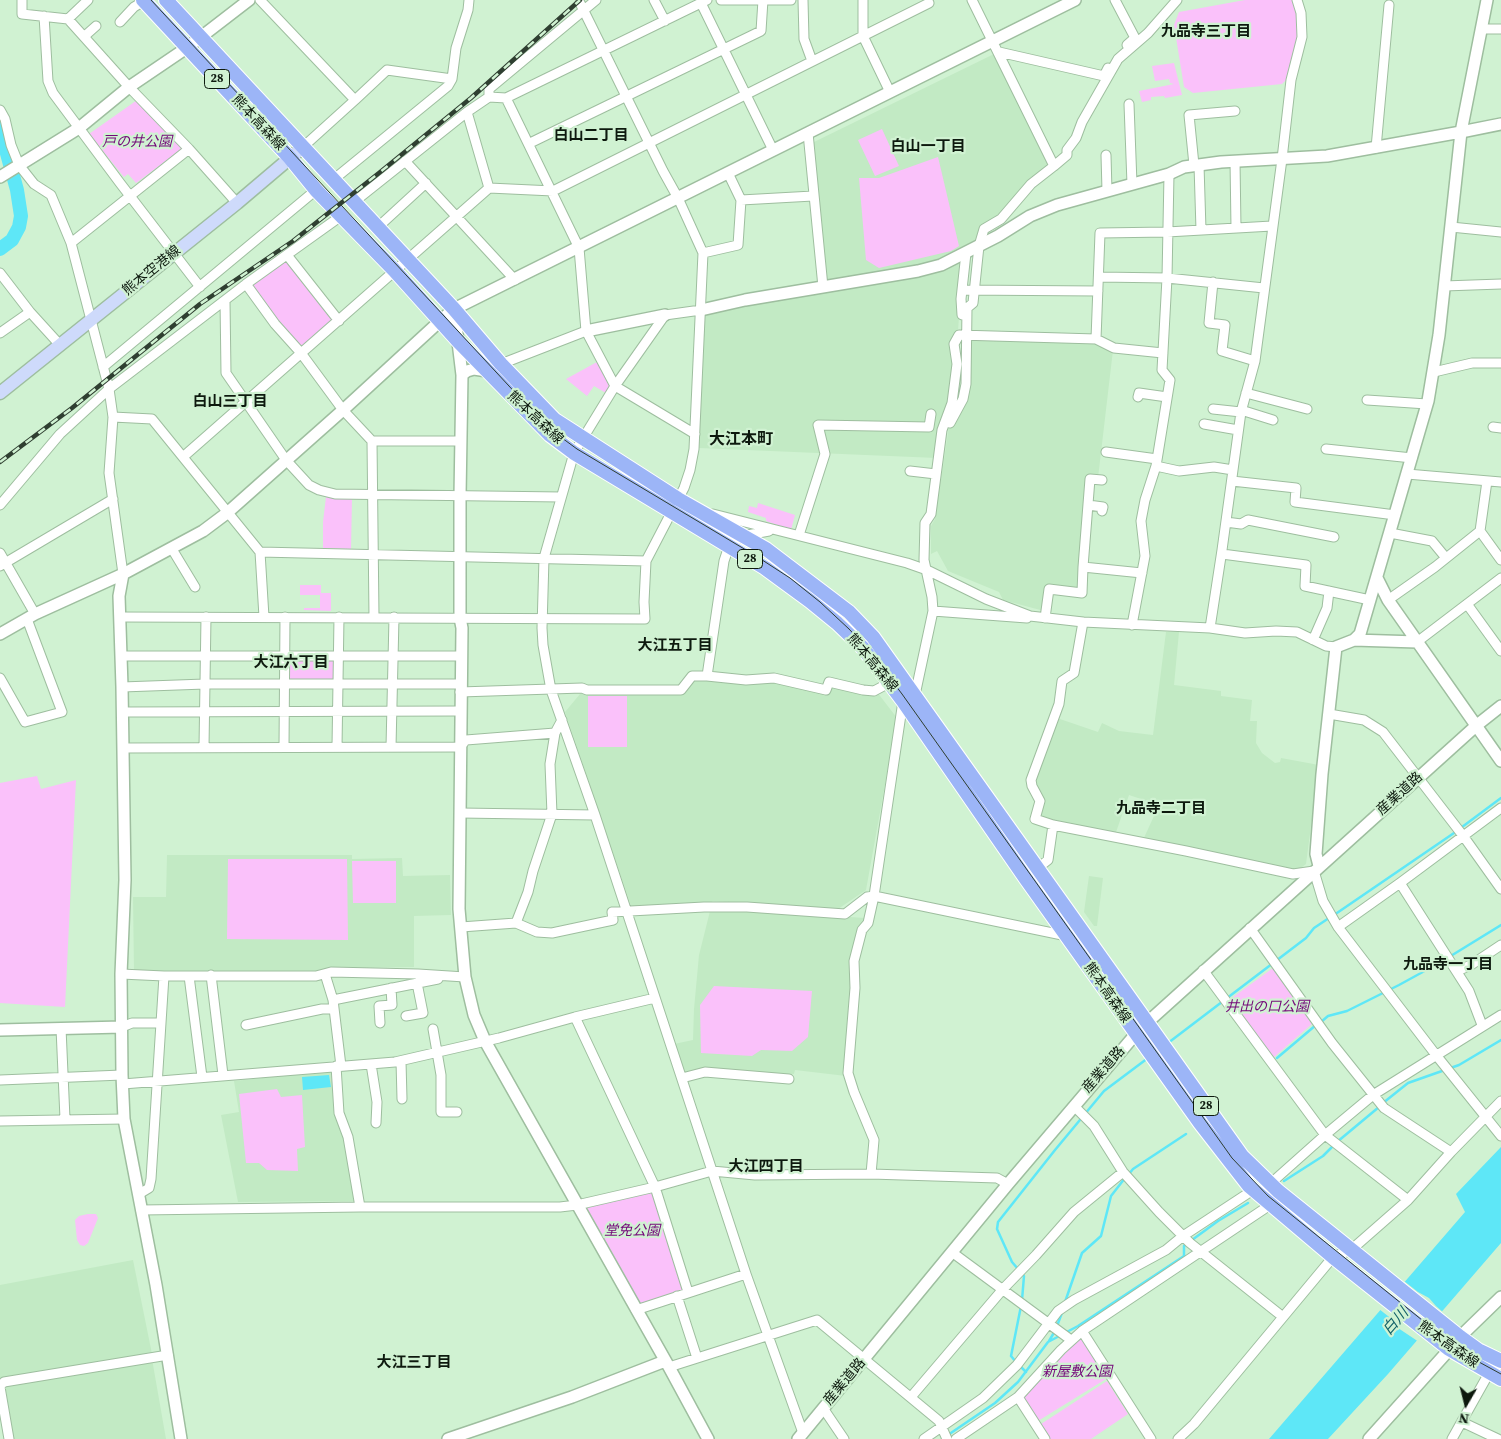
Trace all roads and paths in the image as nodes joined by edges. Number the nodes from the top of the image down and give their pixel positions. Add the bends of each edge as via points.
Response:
1 (22, 0) edge
2 (88, 0) edge
3 (144, 0) edge
4 (166, 0) edge
5 (249, 0) edge
6 (260, 0) edge
7 (468, 0) edge
8 (596, 0) edge
9 (654, 0) edge
10 (721, 0) edge
11 (750, 0) edge
12 (763, 0) edge
13 (791, 0) edge
14 (803, 0) edge
15 (863, 0) edge
16 (972, 0) edge
17 (1075, 0) edge
18 (1115, 0) edge
19 (1176, 0) edge
20 (1297, 0) edge
21 (1487, 0) edge
22 (931, 1) edge
23 (704, 2) edge
24 (1389, 5) dead end
25 (582, 7) junction
26 (44, 16) junction
27 (68, 19) junction
28 (665, 21) junction
29 (120, 22) dead end
30 (96, 26) dead end
31 (1501, 28) edge
32 (1481, 29) junction
33 (863, 36) junction
34 (201, 37) junction
35 (85, 38) junction
36 (993, 40) junction
37 (188, 47) junction
38 (724, 48) junction
39 (604, 51) junction
40 (999, 52) junction
41 (812, 61) junction
42 (452, 79) junction
43 (129, 87) junction
44 (890, 92) junction
45 (746, 94) junction
46 (627, 96) junction
47 (489, 97) junction
48 (506, 98) junction
49 (355, 100) junction
50 (1130, 104) dead end
51 (0, 110) edge
52 (1236, 111) dead end
53 (467, 112) junction
54 (1501, 124) edge
55 (3, 128) edge
56 (79, 128) junction
57 (1461, 132) junction
58 (808, 133) junction
59 (648, 142) junction
60 (530, 144) junction
61 (303, 147) junction
62 (1376, 148) junction
63 (190, 149) junction
64 (773, 150) junction
65 (1106, 155) dead end
66 (290, 158) junction
67 (1282, 159) junction
68 (405, 161) junction
69 (1235, 161) junction
70 (19, 165) junction
71 (1197, 165) junction
72 (1054, 166) junction
73 (728, 173) junction
74 (1169, 174) junction
75 (0, 177) edge
76 (333, 180) junction
77 (426, 183) junction
78 (1132, 184) junction
79 (489, 188) junction
80 (316, 190) junction
81 (553, 191) junction
82 (1107, 191) junction
83 (130, 195) junction
84 (814, 196) junction
85 (678, 198) junction
86 (741, 200) junction
87 (354, 202) junction
88 (237, 203) junction
89 (341, 216) junction
90 (456, 216) junction
91 (1272, 226) junction
92 (1451, 227) junction
93 (377, 228) junction
94 (1236, 228) junction
95 (1201, 230) junction
96 (1167, 232) junction
97 (1501, 232) edge
98 (71, 243) junction
99 (979, 246) junction
100 (579, 248) junction
101 (174, 253) junction
102 (703, 253) junction
103 (966, 253) junction
104 (287, 255) junction
105 (408, 259) junction
106 (394, 270) junction
107 (1099, 277) junction
108 (1, 278) edge
109 (1167, 278) junction
110 (515, 280) junction
111 (1213, 282) junction
112 (246, 284) junction
113 (1501, 284) edge
114 (200, 286) junction
115 (1444, 286) junction
116 (823, 287) junction
117 (1264, 288) junction
118 (962, 290) junction
119 (974, 291) junction
120 (1098, 291) junction
121 (225, 301) junction
122 (454, 309) junction
123 (701, 310) junction
124 (30, 312) junction
125 (665, 315) junction
126 (90, 321) junction
127 (339, 321) junction
128 (440, 321) junction
129 (586, 331) junction
130 (0, 333) edge
131 (963, 335) junction
132 (1096, 340) junction
133 (458, 341) junction
134 (60, 345) junction
135 (302, 353) junction
136 (1163, 353) junction
137 (1255, 361) junction
138 (1501, 363) edge
139 (501, 364) junction
140 (103, 367) junction
141 (1434, 372) junction
142 (489, 373) junction
143 (462, 375) junction
144 (615, 386) junction
145 (109, 389) junction
146 (1139, 392) dead end
147 (0, 393) edge
148 (1246, 393) junction
149 (1167, 396) junction
150 (1367, 400) dead end
151 (246, 402) junction
152 (1427, 404) junction
153 (1213, 409) dead end
154 (1307, 409) dead end
155 (343, 410) junction
156 (1241, 411) junction
157 (931, 414) dead end
158 (113, 417) junction
159 (1273, 420) dead end
160 (1204, 424) dead end
161 (1238, 430) junction
162 (695, 434) junction
163 (582, 438) junction
164 (372, 441) junction
165 (461, 441) junction
166 (1326, 449) dead end
167 (1106, 452) dead end
168 (574, 453) junction
169 (183, 457) junction
170 (1412, 458) junction
171 (286, 460) junction
172 (1156, 462) junction
173 (1234, 470) junction
174 (910, 471) dead end
175 (936, 474) junction
176 (1407, 474) junction
177 (1102, 480) dead end
178 (1232, 481) junction
179 (1487, 481) junction
180 (1501, 482) edge
181 (371, 494) junction
182 (460, 496) junction
183 (561, 497) junction
184 (678, 498) junction
185 (113, 499) junction
186 (0, 505) edge
187 (1088, 505) junction
188 (698, 510) junction
189 (672, 511) junction
190 (1102, 511) dead end
191 (227, 513) junction
192 (1395, 515) junction
193 (1226, 522) junction
194 (1480, 530) junction
195 (777, 531) junction
196 (1390, 533) junction
197 (799, 535) junction
198 (742, 536) junction
199 (1334, 537) dead end
200 (729, 546) junction
201 (172, 549) junction
202 (766, 549) junction
203 (260, 552) junction
204 (0, 553) edge
205 (1222, 554) junction
206 (373, 555) junction
207 (460, 556) junction
208 (544, 558) junction
209 (1446, 558) junction
210 (1501, 560) edge
211 (646, 561) junction
212 (3, 564) edge
213 (1083, 566) junction
214 (928, 570) junction
215 (1142, 573) junction
216 (123, 574) junction
217 (1377, 578) junction
218 (1501, 578) edge
219 (195, 587) dead end
220 (1329, 591) junction
221 (1370, 600) junction
222 (1388, 600) junction
223 (1468, 604) junction
224 (933, 611) junction
225 (1030, 616) junction
226 (31, 617) junction
227 (206, 617) junction
228 (264, 617) junction
229 (285, 617) junction
230 (374, 617) junction
231 (394, 617) junction
232 (120, 618) junction
233 (340, 618) junction
234 (460, 618) junction
235 (543, 618) junction
236 (1046, 618) junction
237 (1083, 622) junction
238 (1132, 625) junction
239 (1210, 628) junction
240 (0, 634) edge
241 (1313, 640) junction
242 (1354, 640) junction
243 (1418, 642) junction
244 (1336, 647) junction
245 (1501, 651) edge
246 (121, 656) junction
247 (206, 656) junction
248 (285, 656) junction
249 (339, 656) junction
250 (393, 656) junction
251 (462, 656) junction
252 (707, 676) junction
253 (0, 678) edge
254 (890, 683) junction
255 (205, 684) junction
256 (285, 684) junction
257 (339, 684) junction
258 (392, 684) junction
259 (122, 687) junction
260 (460, 688) junction
261 (551, 690) junction
262 (909, 698) junction
263 (1501, 706) edge
264 (337, 711) junction
265 (460, 711) junction
266 (123, 712) junction
267 (205, 712) junction
268 (285, 712) junction
269 (392, 712) junction
270 (1329, 714) junction
271 (562, 720) junction
272 (1476, 725) junction
273 (556, 733) junction
274 (204, 747) junction
275 (284, 747) junction
276 (337, 747) junction
277 (391, 747) junction
278 (460, 747) junction
279 (123, 748) junction
280 (1501, 761) edge
281 (1418, 779) junction
282 (1501, 808) edge
283 (460, 813) junction
284 (552, 814) junction
285 (595, 815) junction
286 (1053, 825) junction
287 (1464, 837) junction
288 (1038, 867) junction
289 (1316, 869) junction
290 (1026, 879) junction
291 (1400, 883) junction
292 (1501, 889) edge
293 (874, 896) junction
294 (626, 911) junction
295 (516, 923) junction
296 (461, 927) junction
297 (1338, 927) junction
298 (1250, 928) junction
299 (1068, 936) junction
300 (1091, 943) junction
301 (1501, 945) edge
302 (1203, 970) junction
303 (1457, 971) junction
304 (121, 974) junction
305 (325, 974) junction
306 (211, 975) junction
307 (164, 976) junction
308 (189, 976) junction
309 (450, 976) junction
310 (465, 977) junction
311 (417, 983) junction
312 (391, 988) junction
313 (655, 998) junction
314 (333, 1004) junction
315 (1501, 1015) edge
316 (406, 1016) dead end
317 (575, 1017) junction
318 (1148, 1022) junction
319 (161, 1023) junction
320 (380, 1024) dead end
321 (246, 1025) dead end
322 (1482, 1025) junction
323 (122, 1026) junction
324 (61, 1028) junction
325 (433, 1029) dead end
326 (0, 1030) edge
327 (1136, 1033) junction
328 (485, 1042) junction
329 (437, 1052) junction
330 (1436, 1055) junction
331 (401, 1060) junction
332 (371, 1064) junction
333 (338, 1066) junction
334 (223, 1075) junction
335 (63, 1077) junction
336 (202, 1077) junction
337 (682, 1078) junction
338 (789, 1079) dead end
339 (0, 1080) edge
340 (122, 1080) junction
341 (157, 1081) junction
342 (1373, 1096) junction
343 (402, 1099) dead end
344 (1501, 1101) edge
345 (1074, 1106) junction
346 (457, 1112) dead end
347 (1486, 1116) junction
348 (65, 1119) junction
349 (124, 1119) junction
350 (0, 1121) edge
351 (376, 1124) dead end
352 (1325, 1135) junction
353 (1501, 1136) edge
354 (1451, 1152) junction
355 (712, 1171) junction
356 (1124, 1172) junction
357 (870, 1174) junction
358 (1008, 1184) junction
359 (655, 1187) junction
360 (1273, 1187) junction
361 (138, 1194) junction
362 (1261, 1197) junction
363 (1408, 1200) junction
364 (577, 1205) junction
365 (360, 1207) junction
366 (141, 1210) junction
367 (1186, 1239) junction
368 (1202, 1251) junction
369 (953, 1252) junction
370 (1353, 1252) junction
371 (1333, 1258) junction
372 (746, 1274) junction
373 (1003, 1289) junction
374 (688, 1292) junction
375 (677, 1296) junction
376 (1501, 1297) edge
377 (636, 1310) junction
378 (1283, 1317) junction
379 (1050, 1325) junction
380 (1082, 1331) junction
381 (768, 1335) junction
382 (1460, 1337) junction
383 (1068, 1338) junction
384 (1449, 1349) junction
385 (168, 1355) junction
386 (697, 1358) junction
387 (865, 1358) junction
388 (1501, 1361) edge
389 (667, 1364) junction
390 (1495, 1376) edge
391 (0, 1386) edge
392 (910, 1397) junction
393 (1018, 1397) junction
394 (824, 1408) junction
395 (1462, 1422) junction
396 (944, 1433) edge
397 (800, 1436) edge
398 (9, 1439) edge
399 (181, 1439) edge
400 (448, 1439) edge
401 (708, 1439) edge
402 (844, 1439) edge
403 (924, 1439) edge
404 (956, 1439) edge
405 (1045, 1439) edge
406 (1151, 1439) edge
407 (1178, 1439) edge
408 (1369, 1439) edge
409 (1452, 1439) edge
410 (1498, 1439) edge

1 - 26 street via 22,14
2 - 27 street
3 - 29 street
3 - 37 main road, 熊本高森線 / 28
4 - 34 main road, 熊本高森線 / 28
5 - 34 street
6 - 49 street
7 - 42 street
8 - 25 street
9 - 28 street
10 - 11 street
11 - 12 street
12 - 13 street
12 - 38 street via 761,31
14 - 41 street via 804,39
15 - 33 street
16 - 36 street
17 - 36 street
18 - 40 street via 1135,38 1116,55 1104,76
19 - 72 street via 1148,33 1118,59 1067,150 1067,156
20 - 67 street via 1302,37 1291,80
21 - 32 street
22 - 33 street
23 - 28 street
23 - 38 street
24 - 62 street
25 - 39 street
25 - 47 street via 489,88
26 - 27 street
26 - 56 street via 48,81
27 - 35 street
28 - 39 street
30 - 35 street
31 - 32 street
32 - 57 street
33 - 41 street
33 - 44 street
34 - 37 street
34 - 61 main road, 熊本高森線 / 28
35 - 43 street
36 - 40 street
36 - 44 street
37 - 43 street
37 - 66 main road, 熊本高森線 / 28
38 - 45 street
38 - 46 street
39 - 46 street
39 - 48 street
40 - 72 street
41 - 45 street
42 - 49 street via 387,70
42 - 76 street via 448,86
43 - 56 street
43 - 63 street
44 - 58 street
45 - 59 street
45 - 64 street
46 - 59 street
46 - 60 street
47 - 48 street
47 - 53 street
48 - 60 street
49 - 61 street
50 - 78 street
51 - 55 street
52 - 71 street via 1189,115
53 - 68 street
53 - 79 street
54 - 57 street
55 - 70 street
56 - 70 street
56 - 83 street
57 - 62 street
57 - 92 street
58 - 64 street
58 - 84 street
59 - 81 street
59 - 85 street
60 - 81 street
61 - 66 main road, 熊本空港線
61 - 76 main road, 熊本高森線 / 28
62 - 67 street
63 - 83 street
63 - 88 street
64 - 73 street
65 - 82 street
66 - 80 main road, 熊本高森線 / 28
66 - 88 main road, 熊本空港線
67 - 69 street
67 - 91 street
68 - 77 street
68 - 87 street
69 - 71 street
69 - 94 street
70 - 75 street
70 - 98 street via 34,184 52,194
71 - 74 street
71 - 95 street
72 - 99 street via 1031,184 1001,219 984,229
73 - 85 street
73 - 86 street
74 - 78 street
74 - 96 street
76 - 87 main road, 熊本高森線 / 28
77 - 90 street
77 - 93 street
78 - 82 street
79 - 81 street
79 - 90 street
80 - 89 main road, 熊本高森線 / 28
80 - 114 street
81 - 100 street
82 - 99 street via 1030,216
83 - 98 street
83 - 101 street
84 - 86 street
84 - 116 street
85 - 100 street
85 - 102 street
86 - 102 street via 738,245
87 - 93 main road, 熊本高森線 / 28
88 - 101 main road, 熊本空港線
89 - 104 street
89 - 106 main road, 熊本高森線 / 28
90 - 105 street
90 - 110 street
91 - 94 street
91 - 117 street
92 - 97 street
92 - 115 street
93 - 105 main road, 熊本高森線 / 28
94 - 95 street
95 - 96 street
96 - 107 street via 1100,233
96 - 109 street
98 - 126 street
99 - 103 street
99 - 119 street
100 - 110 street
100 - 129 street
101 - 114 street
101 - 126 main road, 熊本空港線
102 - 123 street
103 - 116 street via 918,271
103 - 118 street
104 - 112 street
104 - 127 street
105 - 106 street
105 - 122 main road, 熊本高森線 / 28
106 - 127 street
106 - 128 main road, 熊本高森線 / 28
107 - 109 street
107 - 120 street
108 - 124 street
109 - 111 street
109 - 136 street
110 - 122 street
111 - 117 street
111 - 137 street via 1209,323 1225,325 1222,351
112 - 121 street
112 - 135 street
113 - 115 street
114 - 140 street
115 - 141 street
116 - 123 street
117 - 137 street
118 - 119 street
118 - 131 street
119 - 120 street
119 - 131 street via 973,303 967,308
120 - 132 street
121 - 145 street
121 - 151 street via 226,373
122 - 128 street
122 - 133 street
122 - 139 main road, 熊本高森線 / 28
123 - 125 street
123 - 162 street
124 - 130 street
124 - 134 street
125 - 129 street
125 - 144 street
126 - 134 main road, 熊本空港線
126 - 140 street
127 - 135 street
128 - 133 main road, 熊本高森線 / 28
128 - 155 street
129 - 139 street
129 - 144 street
131 - 132 street
131 - 175 street via 954,344 957,364 952,403 942,430
131 - 214 street via 966,384 963,399 947,429 934,520 929,527 928,560 931,568
132 - 136 street via 1114,348
133 - 142 main road, 熊本高森線 / 28
133 - 143 street
134 - 147 main road, 熊本空港線
135 - 151 street
135 - 155 street
136 - 149 street via 1162,370 1170,380
137 - 148 street
138 - 141 street via 1472,363
139 - 142 street
139 - 163 main road, 熊本高森線 / 28 via 555,420
140 - 145 street
141 - 152 street
142 - 143 street via 474,369
142 - 168 main road, 熊本高森線 / 28 via 550,435
143 - 165 street
144 - 162 street
144 - 163 street
145 - 158 street
145 - 186 street via 60,434
146 - 149 street
148 - 154 street
148 - 156 street
149 - 172 street
150 - 152 street
151 - 169 street
151 - 171 street
152 - 170 street
153 - 156 street
155 - 164 street
155 - 171 street
156 - 159 street
156 - 161 street
157 - 197 street via 929,427 818,425 826,454
158 - 169 street via 152,419
158 - 185 street via 109,473
160 - 161 street
161 - 173 street
162 - 184 street via 690,470
163 - 168 street
163 - 184 main road, 熊本高森線 / 28
164 - 165 street
164 - 181 street
165 - 182 street
166 - 170 street
167 - 172 street
168 - 183 street
168 - 189 main road, 熊本高森線 / 28
169 - 191 street
170 - 176 street
171 - 181 street via 309,485 319,490 335,494
171 - 191 street
172 - 173 street via 1179,471 1214,467
172 - 215 street via 1141,521 1145,556
173 - 178 street
174 - 175 street
175 - 214 street via 931,514 925,523 924,560
176 - 179 street
176 - 192 street
177 - 187 street via 1090,479
178 - 192 street via 1296,488 1294,502
178 - 193 street
179 - 180 street
179 - 194 street
181 - 182 street
181 - 206 street
182 - 183 street
182 - 207 street
183 - 208 street
184 - 188 main road, 熊本高森線 / 28
184 - 189 street
185 - 212 street
185 - 216 street
187 - 190 street via 1103,507
187 - 213 street
188 - 195 street
188 - 198 main road, 熊本高森線 / 28
189 - 200 main road, 熊本高森線 / 28
189 - 211 street
191 - 201 street
191 - 203 street
192 - 196 street
193 - 199 street via 1241,524 1248,520
193 - 205 street
194 - 209 street
194 - 210 street
195 - 197 street
195 - 198 street
195 - 202 street via 769,534
196 - 209 street via 1432,541
196 - 217 street
197 - 214 street
198 - 200 street
198 - 202 main road, 熊本高森線 / 28
200 - 252 street via 724,560
200 - 254 main road, 熊本高森線 / 28 via 810,600 863,648
201 - 216 street
201 - 219 street
202 - 262 main road, 熊本高森線 / 28 via 849,612 873,637
203 - 206 street
203 - 228 street
204 - 212 street
205 - 220 street via 1306,565 1305,586
205 - 239 street
206 - 207 street
206 - 230 street
207 - 208 street
207 - 234 street
208 - 211 street
208 - 235 street
209 - 222 street
211 - 235 street via 645,619
212 - 226 street
213 - 215 street
213 - 236 street via 1082,593 1049,589
214 - 224 street
214 - 225 street via 986,599
215 - 238 street
216 - 226 street
216 - 232 street
217 - 221 street
217 - 222 street
218 - 223 street
220 - 221 street
220 - 241 street via 1327,608
221 - 242 street via 1360,634
222 - 243 street
223 - 243 street
223 - 245 street
224 - 225 street via 1025,619
224 - 262 street
225 - 236 street
226 - 240 street
226 - 253 street via 62,712 25,722
227 - 228 street
227 - 232 street
227 - 247 street
228 - 229 street
229 - 233 street
229 - 248 street
230 - 231 street
230 - 233 street
231 - 234 street
231 - 250 street
232 - 246 street
233 - 249 street
234 - 235 street
234 - 251 street
235 - 261 street via 544,651
236 - 237 street
237 - 238 street
237 - 286 street via 1074,673 1062,681 1059,704 1032,780 1040,801 1035,819
238 - 239 street
239 - 241 street via 1245,633 1296,632
241 - 244 street
242 - 243 street
242 - 244 street
243 - 272 street
244 - 270 street
246 - 247 street
246 - 259 street
247 - 248 street
247 - 255 street
248 - 249 street
248 - 256 street
249 - 250 street
249 - 257 street
250 - 251 street
250 - 258 street
251 - 260 street
252 - 254 street via 746,680 774,678 826,690 828,682 874,691
252 - 261 street via 692,676 681,690
254 - 262 main road, 熊本高森線 / 28
255 - 256 street
255 - 259 street
255 - 267 street
256 - 257 street
256 - 268 street
257 - 258 street
257 - 264 street
258 - 260 street
258 - 269 street
259 - 266 street
260 - 261 street
260 - 265 street
261 - 271 street
262 - 288 main road, 熊本高森線 / 28
262 - 290 main road, 熊本高森線 / 28
262 - 293 street
263 - 272 street, 産業道路
264 - 268 street
264 - 269 street
264 - 276 street
265 - 269 street
265 - 278 street
266 - 267 street
266 - 279 street
267 - 268 street
267 - 274 street
268 - 275 street
269 - 277 street
270 - 281 street via 1364,720 1383,732
270 - 289 street
271 - 273 street
271 - 285 street
272 - 280 street
272 - 281 street, 産業道路
273 - 278 street via 466,740
273 - 284 street via 550,764
274 - 275 street
274 - 279 street
275 - 276 street
276 - 277 street
277 - 278 street
278 - 283 street
279 - 304 street
281 - 287 street
281 - 289 street, 産業道路
282 - 287 street
283 - 284 street
283 - 296 street
284 - 285 street
284 - 295 street
285 - 294 street
286 - 288 street via 1048,860
286 - 289 street via 1293,874
287 - 291 street
287 - 292 street
288 - 290 street
288 - 300 main road, 熊本高森線 / 28
289 - 297 street via 1323,901
289 - 298 street, 産業道路
290 - 299 main road, 熊本高森線 / 28
291 - 297 street
291 - 303 street
293 - 294 street via 867,897 845,914 738,907
293 - 299 street
293 - 357 street via 854,961 848,1073 874,1140
294 - 295 street via 612,912 613,920 552,933 537,932
294 - 313 street
295 - 296 street
296 - 310 street
297 - 330 street
298 - 302 street, 産業道路
298 - 342 street
299 - 300 street
299 - 327 main road, 熊本高森線 / 28
300 - 318 main road, 熊本高森線 / 28
301 - 303 street
302 - 318 street, 産業道路
302 - 352 street
303 - 322 street
304 - 307 street
304 - 323 street
305 - 306 street
305 - 309 street
305 - 314 street
306 - 308 street
306 - 334 street
307 - 308 street
307 - 319 street
308 - 336 street
309 - 310 street
309 - 311 street
310 - 328 street via 474,1016
311 - 312 street
311 - 316 street via 423,1013
312 - 314 street
312 - 320 street via 392,1005 378,1006
313 - 317 street
313 - 337 street
314 - 321 street
314 - 333 street
315 - 322 street
317 - 328 street
317 - 359 street
318 - 327 street, 産業道路
318 - 360 main road, 熊本高森線 / 28 via 1225,1134
319 - 323 street
319 - 341 street
322 - 330 street
323 - 324 street
323 - 340 street
324 - 326 street
324 - 335 street
325 - 329 street
327 - 345 street, 産業道路
327 - 362 main road, 熊本高森線 / 28 via 1209,1135
328 - 329 street
328 - 364 street
329 - 331 street
329 - 346 street via 441,1112
330 - 342 street
330 - 347 street
331 - 332 street
331 - 343 street
332 - 333 street
332 - 351 street via 377,1102
333 - 334 street
333 - 365 street via 339,1113 348,1137
334 - 336 street
335 - 339 street
335 - 340 street
335 - 348 street
336 - 341 street
337 - 338 street via 705,1072
337 - 355 street
340 - 341 street
340 - 349 street
341 - 361 street via 151,1179 149,1188
342 - 352 street
342 - 354 street via 1384,1108
344 - 347 street
345 - 356 street via 1094,1126
345 - 358 street, 産業道路
347 - 353 street
347 - 354 street
348 - 349 street
348 - 350 street
349 - 361 street
352 - 360 street
352 - 363 street
354 - 363 street
355 - 357 street via 755,1175
355 - 359 street
355 - 372 street
356 - 367 street
356 - 373 street via 1074,1212
357 - 358 street via 997,1178
358 - 369 street, 産業道路
359 - 364 street
359 - 374 street
360 - 370 main road, 熊本高森線 / 28
361 - 366 street
362 - 367 street
362 - 368 street
362 - 371 main road, 熊本高森線 / 28
363 - 370 street
364 - 365 street
364 - 377 street
365 - 366 street
366 - 385 street
367 - 368 street
367 - 379 street via 1074,1300 1058,1311
368 - 378 street
368 - 380 street
369 - 373 street
369 - 387 street, 産業道路
370 - 371 street
370 - 382 main road, 熊本高森線 / 28
371 - 378 street
371 - 384 main road, 熊本高森線 / 28
372 - 374 street
372 - 381 street
373 - 379 street
373 - 392 street
374 - 375 street
375 - 377 street
375 - 386 street
376 - 382 street
377 - 389 street
378 - 407 street
379 - 383 street
379 - 396 street via 1017,1365
380 - 383 street
380 - 406 street
381 - 386 street
381 - 387 street via 817,1320
381 - 397 street
382 - 384 street
382 - 388 main road, 熊本高森線 / 28
383 - 393 street
384 - 390 main road, 熊本高森線 / 28
384 - 408 street
385 - 391 street via 4,1382
385 - 399 street
386 - 389 street
387 - 392 street
387 - 394 street, 産業道路
389 - 400 street
389 - 401 street
390 - 395 street
391 - 398 street
392 - 396 street via 939,1421
393 - 404 street
393 - 405 street
394 - 397 street, 産業道路
394 - 402 street
395 - 409 street
395 - 410 street
396 - 403 street

